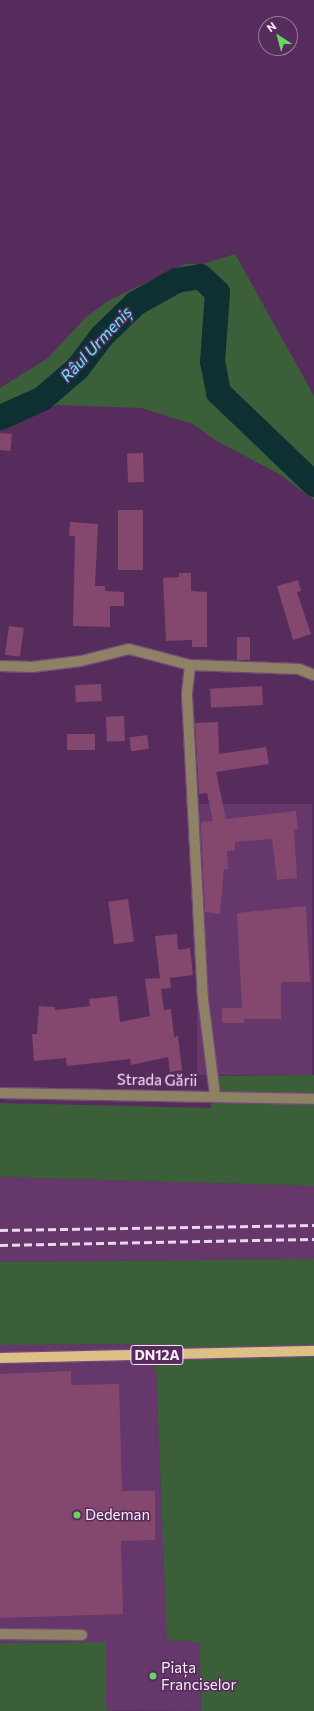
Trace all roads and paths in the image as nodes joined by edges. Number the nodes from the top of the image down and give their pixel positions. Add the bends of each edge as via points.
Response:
1 (190, 665) junction
2 (0, 666) edge
3 (314, 675) edge
4 (0, 1093) edge
5 (215, 1096) junction
6 (314, 1098) edge
7 (314, 1352) edge
8 (0, 1358) edge
9 (0, 1634) edge
10 (82, 1635) dead end

1 - 2 street via 129,649 81,661 32,668
1 - 3 street via 299,669
1 - 5 street via 187,695 204,998
4 - 5 street, Strada Gării
5 - 6 street, Strada Gării
7 - 8 main road, DN12A
9 - 10 street

